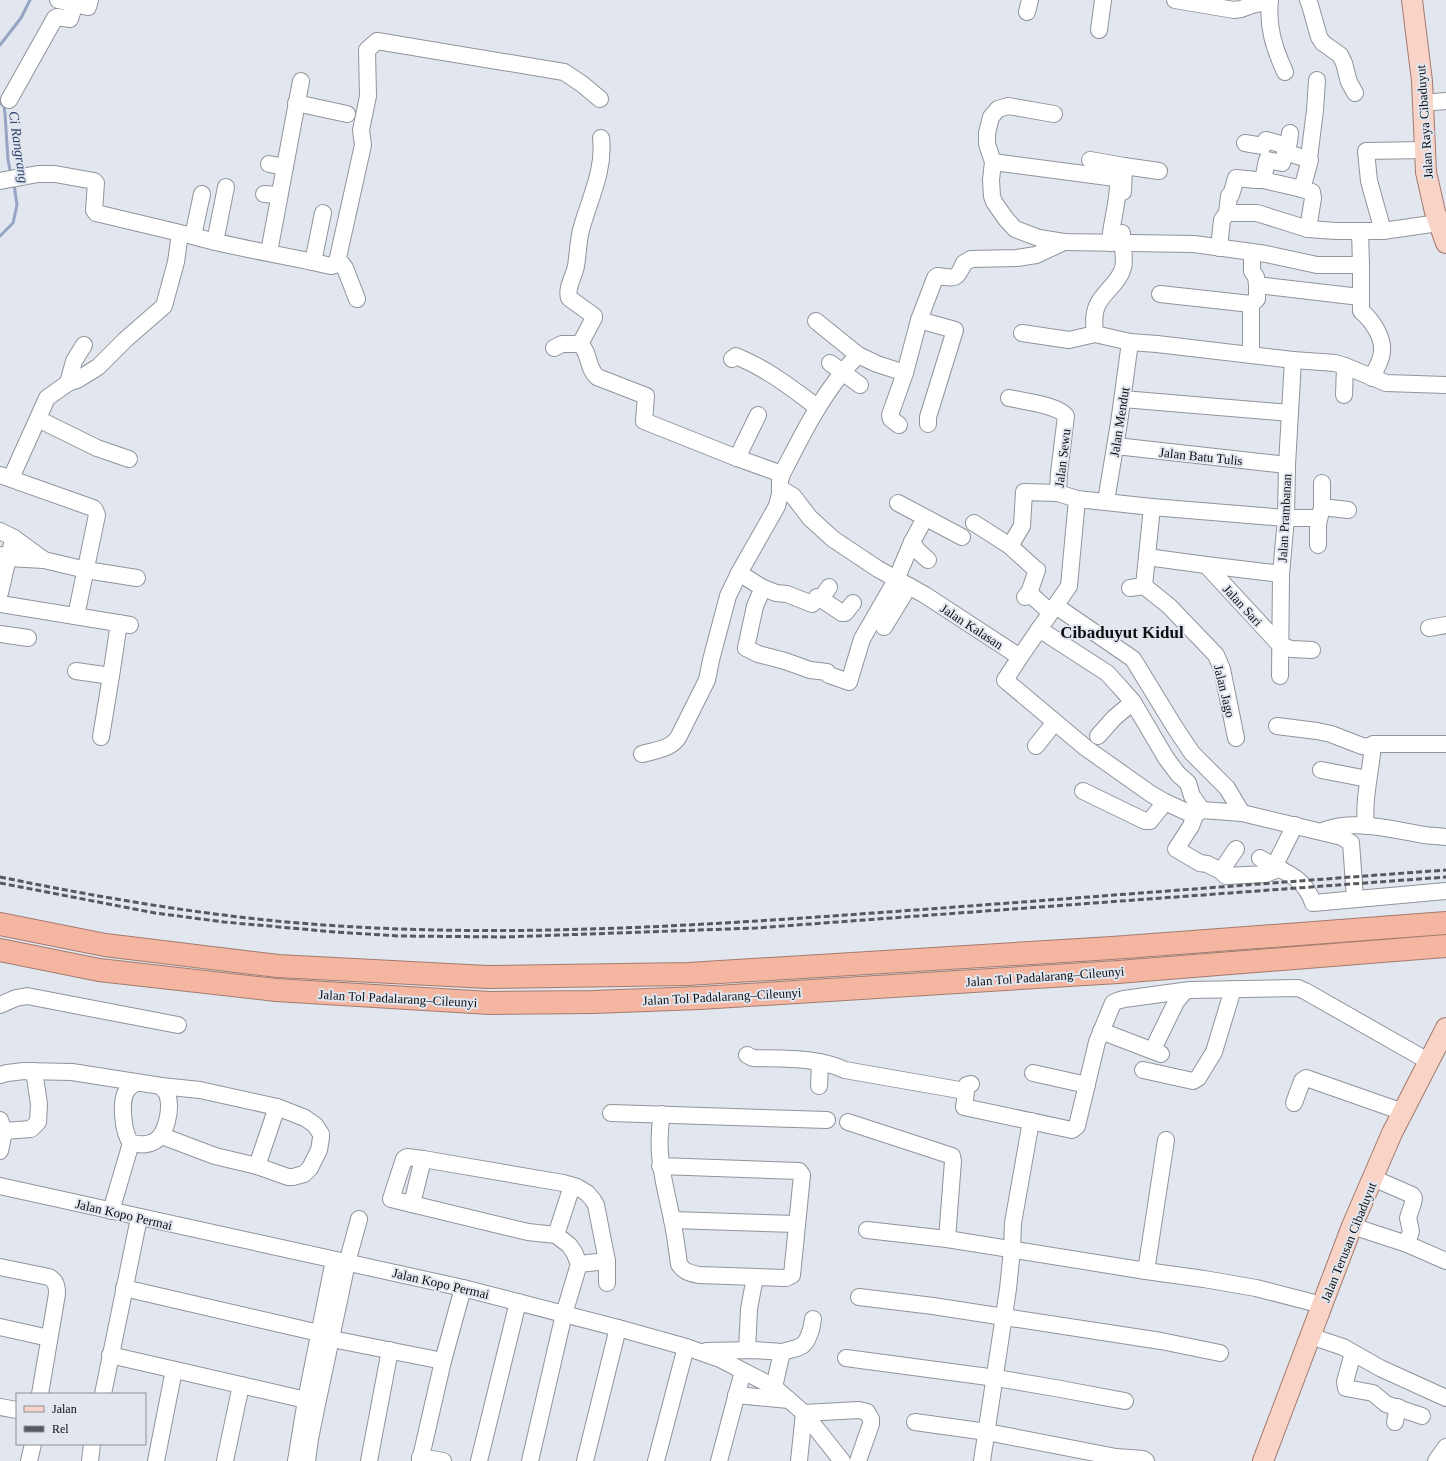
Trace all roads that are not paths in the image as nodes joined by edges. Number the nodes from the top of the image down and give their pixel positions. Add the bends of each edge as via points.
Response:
1 (1103, 0) edge
2 (1175, 0) edge
3 (1308, 0) edge
4 (1412, 0) edge
5 (71, 1) edge
6 (1270, 1) edge
7 (1245, 4) edge
8 (1099, 30) dead end
9 (1285, 72) dead end
10 (1317, 80) dead end
11 (301, 81) dead end
12 (1355, 93) dead end
13 (600, 99) dead end
14 (10, 100) dead end
15 (1446, 101) edge
16 (1423, 102) junction
17 (296, 103) junction
18 (347, 114) dead end
19 (1054, 114) dead end
20 (601, 138) dead end
21 (1244, 143) dead end
22 (1287, 143) junction
23 (1425, 150) junction
24 (1310, 158) junction
25 (1090, 160) dead end
26 (993, 162) junction
27 (1124, 166) junction
28 (1158, 171) dead end
29 (1263, 180) junction
30 (3, 181) edge
31 (226, 186) dead end
32 (1302, 189) junction
33 (202, 194) dead end
34 (323, 213) dead end
35 (1227, 213) junction
36 (1438, 223) junction
37 (1308, 229) junction
38 (1383, 231) junction
39 (1360, 232) junction
40 (187, 234) junction
41 (215, 242) junction
42 (1064, 242) junction
43 (1116, 243) junction
44 (1446, 243) edge
45 (1219, 248) junction
46 (269, 252) junction
47 (1252, 252) junction
48 (312, 262) junction
49 (337, 262) junction
50 (1361, 265) junction
51 (1257, 285) junction
52 (1160, 294) dead end
53 (1360, 297) junction
54 (357, 299) dead end
55 (1251, 304) junction
56 (919, 320) junction
57 (816, 321) dead end
58 (1022, 333) dead end
59 (1095, 334) junction
60 (1130, 342) junction
61 (580, 344) junction
62 (84, 345) dead end
63 (554, 348) dead end
64 (858, 355) junction
65 (1251, 355) junction
66 (732, 359) dead end
67 (1293, 360) junction
68 (1345, 366) junction
69 (836, 368) junction
70 (905, 373) junction
71 (1372, 378) junction
72 (68, 383) junction
73 (860, 385) dead end
74 (1446, 385) edge
75 (1344, 394) dead end
76 (1009, 398) dead end
77 (1123, 399) junction
78 (817, 407) junction
79 (1290, 413) junction
80 (758, 415) dead end
81 (38, 418) junction
82 (928, 424) dead end
83 (899, 425) dead end
84 (1116, 446) junction
85 (737, 458) junction
86 (128, 460) dead end
87 (1286, 465) junction
88 (5, 476) edge
89 (1322, 483) dead end
90 (783, 485) junction
91 (1058, 493) junction
92 (1078, 499) junction
93 (1106, 501) junction
94 (898, 502) dead end
95 (1152, 507) junction
96 (1348, 510) dead end
97 (1320, 513) junction
98 (925, 518) junction
99 (1286, 518) junction
100 (974, 523) dead end
101 (7, 535) edge
102 (962, 537) dead end
103 (912, 542) junction
104 (1318, 545) dead end
105 (1010, 546) junction
106 (4, 556) edge
107 (1147, 557) junction
108 (44, 560) junction
109 (928, 560) dead end
110 (1206, 566) junction
111 (86, 570) junction
112 (739, 573) junction
113 (1281, 574) junction
114 (137, 578) dead end
115 (903, 583) junction
116 (763, 588) junction
117 (0, 593) edge
118 (853, 603) dead end
119 (0, 604) edge
120 (1053, 609) junction
121 (76, 616) junction
122 (1446, 625) edge
123 (884, 627) dead end
124 (1429, 628) dead end
125 (1039, 629) junction
126 (0, 634) edge
127 (28, 638) dead end
128 (1280, 645) junction
129 (1312, 650) dead end
130 (1020, 657) junction
131 (76, 671) dead end
132 (111, 676) junction
133 (1280, 676) dead end
134 (1133, 702) junction
135 (1055, 722) junction
136 (1277, 726) dead end
137 (1098, 736) dead end
138 (101, 737) dead end
139 (1236, 738) dead end
140 (1446, 744) edge
141 (1036, 746) dead end
142 (1372, 747) junction
143 (642, 754) dead end
144 (1321, 770) dead end
145 (1368, 779) junction
146 (1083, 791) dead end
147 (1164, 802) junction
148 (1199, 812) junction
149 (1242, 812) junction
150 (1295, 825) junction
151 (1366, 826) junction
152 (1322, 832) junction
153 (1446, 837) edge
154 (1236, 849) dead end
155 (1260, 858) dead end
156 (1276, 868) junction
157 (1221, 871) junction
158 (1446, 891) edge
159 (1354, 898) junction
160 (1446, 923) edge
161 (0, 924) edge
162 (1446, 946) edge
163 (0, 950) edge
164 (1233, 990) junction
165 (1185, 991) junction
166 (0, 1005) edge
167 (178, 1025) dead end
168 (1446, 1028) edge
169 (1101, 1032) junction
170 (747, 1055) dead end
171 (1428, 1061) junction
172 (820, 1062) junction
173 (1143, 1070) dead end
174 (34, 1071) junction
175 (1033, 1073) dead end
176 (0, 1075) edge
177 (136, 1083) junction
178 (1087, 1085) junction
179 (161, 1086) junction
180 (819, 1086) dead end
181 (1294, 1103) dead end
182 (277, 1107) junction
183 (1403, 1112) junction
184 (611, 1113) dead end
185 (662, 1114) junction
186 (827, 1120) dead end
187 (848, 1122) dead end
188 (1031, 1122) junction
189 (2, 1125) edge
190 (162, 1136) junction
191 (1166, 1140) dead end
192 (132, 1143) junction
193 (0, 1151) edge
194 (423, 1159) junction
195 (256, 1166) junction
196 (660, 1166) junction
197 (1373, 1178) junction
198 (0, 1186) edge
199 (572, 1186) junction
200 (412, 1204) junction
201 (111, 1211) junction
202 (139, 1218) junction
203 (360, 1219) dead end
204 (672, 1220) junction
205 (797, 1224) junction
206 (1352, 1226) junction
207 (867, 1230) dead end
208 (556, 1235) junction
209 (947, 1239) junction
210 (1407, 1244) junction
211 (1012, 1250) junction
212 (607, 1260) junction
213 (341, 1261) junction
214 (1446, 1261) edge
215 (580, 1264) junction
216 (0, 1268) edge
217 (1146, 1271) junction
218 (755, 1277) junction
219 (607, 1283) dead end
220 (124, 1288) junction
221 (463, 1288) junction
222 (859, 1296) dead end
223 (518, 1302) junction
224 (1322, 1306) junction
225 (564, 1314) junction
226 (1004, 1318) junction
227 (813, 1319) dead end
228 (0, 1327) edge
229 (618, 1328) junction
230 (325, 1336) junction
231 (1310, 1336) junction
232 (49, 1338) junction
233 (691, 1349) junction
234 (390, 1350) junction
235 (747, 1350) junction
236 (782, 1352) junction
237 (1220, 1353) dead end
238 (1353, 1353) junction
239 (110, 1355) junction
240 (846, 1358) dead end
241 (443, 1361) junction
242 (174, 1370) junction
243 (743, 1371) junction
244 (996, 1378) junction
245 (241, 1385) junction
246 (774, 1387) junction
247 (40, 1393) edge
248 (103, 1393) edge
249 (736, 1395) junction
250 (1446, 1398) edge
251 (306, 1400) junction
252 (789, 1400) junction
253 (1125, 1402) dead end
254 (0, 1407) edge
255 (16, 1410) edge
256 (804, 1413) junction
257 (1422, 1416) dead end
258 (915, 1422) dead end
259 (987, 1432) junction
260 (33, 1445) edge
261 (92, 1445) edge
262 (1446, 1447) edge
263 (420, 1459) edge
264 (29, 1461) edge
265 (90, 1461) edge
266 (156, 1461) edge
267 (225, 1461) edge
268 (296, 1461) edge
269 (307, 1461) edge
270 (369, 1461) edge
271 (444, 1461) edge
272 (479, 1461) edge
273 (530, 1461) edge
274 (585, 1461) edge
275 (656, 1461) edge
276 (719, 1461) edge
277 (800, 1461) edge
278 (842, 1461) edge
279 (858, 1461) edge
280 (982, 1461) edge
281 (1146, 1461) edge
282 (1263, 1461) edge
283 (1436, 1461) edge

1 - 8 street
2 - 7 street via 1234,10
3 - 12 street via 1319,37 1340,55
4 - 16 main road, Jalan Raya Cibaduyut
5 - 14 street via 70,19 55,18
6 - 7 street
6 - 9 street via 1269,26
10 - 24 street
11 - 17 street
13 - 49 street via 564,72 381,41 374,43 366,54 368,96 361,130 363,144
15 - 16 street
16 - 23 main road, Jalan Raya Cibaduyut
17 - 18 street
17 - 46 street via 277,165 272,195
19 - 26 street via 1008,106 998,109 992,117 987,133 987,144
20 - 61 street via 601,164 581,230 576,266 568,288 569,298 594,316
21 - 22 street via 1263,146 1266,140
22 - 24 street
22 - 29 street via 1282,163 1268,160
23 - 36 main road, Jalan Raya Cibaduyut via 1426,172
23 - 38 street via 1366,151 1369,181
24 - 32 street
25 - 27 street
26 - 42 street via 992,196 1006,219 1015,229 1028,235
26 - 43 street via 1115,178 1118,180 1118,188 1111,230
27 - 28 street
27 - 43 street
29 - 32 street
29 - 35 street via 1236,178 1229,196
30 - 40 street via 38,174 55,174 94,181 96,213
31 - 41 street
32 - 37 street via 1312,192
33 - 40 street
34 - 48 street
35 - 37 street via 1257,214
35 - 45 street via 1222,220
36 - 38 street
36 - 44 main road, Jalan Raya Cibaduyut
37 - 39 street
38 - 39 street
39 - 50 street
40 - 41 street
40 - 72 street via 164,306 98,367
41 - 46 street
42 - 43 street
42 - 56 street via 1036,255 971,259 964,263 955,278 937,276
43 - 45 street via 1194,244
43 - 59 street via 1124,261 1123,269 1097,305 1094,314
45 - 47 street
46 - 48 street
47 - 50 street via 1317,265
47 - 51 street via 1252,271
48 - 49 street via 330,266
49 - 54 street via 345,268
50 - 53 street
51 - 53 street
51 - 55 street via 1256,299
52 - 55 street
53 - 71 street via 1361,310 1374,324 1381,344 1381,358
55 - 65 street
56 - 70 street
56 - 82 street via 955,330
57 - 64 street
58 - 59 street via 1069,340
59 - 60 street
60 - 65 street
60 - 77 street, Jalan Mendut
61 - 63 street via 562,344
61 - 85 street via 585,349 592,373 597,377 646,396 644,421
62 - 72 street via 74,361
64 - 69 street
64 - 70 street
65 - 67 street
66 - 78 street via 736,356 774,375
67 - 68 street
67 - 79 street, Jalan Prambanan
68 - 71 street
68 - 75 street
69 - 73 street
69 - 78 street
70 - 83 street via 890,415
71 - 74 street via 1386,383
72 - 81 street via 47,398
76 - 91 street, Jalan Sewu via 1064,412 1066,416
77 - 79 street
77 - 84 street, Jalan Mendut
78 - 90 street via 804,430
79 - 87 street, Jalan Prambanan
80 - 85 street
81 - 86 street via 97,448
81 - 88 street
84 - 87 street, Jalan Batu Tulis
84 - 93 street, Jalan Mendut
85 - 90 street
87 - 99 street, Jalan Prambanan
88 - 111 street via 96,510
89 - 97 street
90 - 112 street via 777,506
90 - 115 street, Jalan Kalasan via 810,518 833,538
91 - 92 street, Jalan Sewu
91 - 105 street via 1024,492 1022,526
92 - 93 street, Jalan Sewu
92 - 120 street via 1069,586
93 - 95 street, Jalan Sewu
94 - 98 street
95 - 99 street, Jalan Sewu
95 - 107 street, Jalan Jago
96 - 97 street, Jalan Sewu
97 - 99 street, Jalan Sewu
97 - 104 street
98 - 102 street
98 - 103 street
99 - 113 street, Jalan Prambanan
100 - 105 street
101 - 106 street
101 - 108 street
103 - 109 street
103 - 115 street
105 - 120 street via 1038,570 1027,595
106 - 108 street
106 - 117 street
107 - 110 street
107 - 139 street, Jalan Jago via 1137,587 1169,606 1216,655 1222,668
108 - 111 street
110 - 113 street
110 - 128 street, Jalan Sari
111 - 114 street
111 - 121 street
112 - 116 street
112 - 143 street via 728,596 707,680 676,742 672,746
113 - 128 street, Jalan Prambanan
115 - 116 street via 862,639 849,682 827,672 810,670 746,648 755,606
115 - 123 street
115 - 130 street, Jalan Kalasan
116 - 118 street via 817,601 842,614
119 - 121 street
120 - 125 street
120 - 149 street via 1133,659 1192,753 1227,788
121 - 132 street via 125,624
122 - 124 street
125 - 130 street
125 - 134 street via 1107,674
126 - 127 street
128 - 129 street via 1291,649
128 - 133 street, Jalan Prambanan
130 - 135 street via 1005,680
131 - 132 street
132 - 138 street
134 - 137 street
134 - 148 street via 1166,758 1188,783
135 - 141 street
135 - 147 street via 1086,748
136 - 142 street via 1331,734 1362,746
140 - 142 street via 1373,744
142 - 145 street
144 - 145 street
145 - 151 street
146 - 147 street via 1145,821 1150,821
147 - 148 street
148 - 149 street
148 - 157 street via 1176,849 1200,863
149 - 150 street
150 - 152 street
150 - 156 street
151 - 152 street via 1344,826
151 - 153 street
152 - 159 street via 1342,837 1351,843
154 - 157 street
155 - 156 street
156 - 157 street via 1266,874 1236,876 1226,876
156 - 159 street via 1289,872 1306,888 1313,902
158 - 159 street
160 - 161 highway, Jalan Tol Padalarang–Cileunyi via 1112,948 688,974 502,977 278,966 105,945
162 - 163 highway, Jalan Tol Padalarang–Cileunyi via 1118,972 724,997 498,1003 276,990 99,970
164 - 165 street
164 - 171 street via 1298,988
164 - 173 street via 1214,1052 1198,1078 1194,1080
165 - 169 street via 1117,1001 1111,1006
165 - 169 street via 1176,1002 1158,1048
166 - 167 street via 27,996
168 - 171 main road, Jalan Terusan Cibaduyut
169 - 178 street via 1094,1050
170 - 172 street via 753,1058
171 - 183 main road, Jalan Terusan Cibaduyut
172 - 180 street
172 - 188 street via 845,1070 968,1088 964,1107
174 - 176 street
174 - 177 street via 72,1072
174 - 189 street via 39,1104 38,1122 30,1129
175 - 178 street
177 - 179 street
177 - 192 street via 128,1089 124,1104 126,1133
178 - 188 street via 1077,1126 1074,1129
179 - 182 street via 200,1090
179 - 190 street via 167,1092 168,1102 168,1119
181 - 183 street via 1302,1081 1306,1078
182 - 195 street
182 - 195 street via 316,1125 321,1134 319,1150 310,1168 299,1176 288,1177
183 - 197 main road, Jalan Terusan Cibaduyut
184 - 185 street
185 - 186 street
185 - 196 street via 659,1131
187 - 209 street via 952,1156 954,1161
188 - 211 street via 1013,1224
189 - 193 street
190 - 192 street via 143,1145
190 - 195 street via 215,1156
191 - 217 street
192 - 201 street
194 - 199 street
194 - 200 street
194 - 200 street via 404,1159 391,1200
196 - 204 street
196 - 205 street via 799,1171 802,1175
197 - 206 main road, Jalan Terusan Cibaduyut
197 - 210 street via 1414,1198 1408,1218 1411,1231
198 - 201 street, Jalan Kopo Permai
199 - 208 street
199 - 212 street via 587,1193 596,1205
200 - 208 street via 528,1232
201 - 202 street, Jalan Kopo Permai
202 - 213 street, Jalan Kopo Permai
202 - 220 street
203 - 213 street
204 - 205 street
204 - 218 street via 682,1269 699,1275
205 - 218 street via 792,1275 786,1278
206 - 210 street
206 - 224 main road, Jalan Terusan Cibaduyut
207 - 209 street
208 - 215 street via 569,1245
209 - 211 street
210 - 214 street
211 - 217 street
211 - 226 street
212 - 215 street
212 - 219 street
213 - 221 street, Jalan Kopo Permai
213 - 230 street
215 - 225 street
216 - 232 street via 54,1280 57,1294
217 - 224 street via 1256,1288
218 - 235 street via 749,1309
220 - 230 street
220 - 239 street
221 - 223 street, Jalan Kopo Permai
221 - 241 street
222 - 226 street
223 - 225 street, Jalan Kopo Permai
223 - 272 street
224 - 231 main road, Jalan Terusan Cibaduyut
225 - 229 street, Jalan Kopo Permai
225 - 273 street
226 - 237 street via 1161,1341
226 - 244 street
227 - 236 street via 811,1330 803,1345
228 - 232 street
229 - 233 street, Jalan Kopo Permai
229 - 274 street
230 - 234 street
230 - 251 street
230 - 269 street
231 - 238 street
231 - 282 main road, Jalan Terusan Cibaduyut
232 - 247 street
233 - 235 street
233 - 243 street, Jalan Kopo Permai via 720,1359
233 - 275 street
234 - 241 street
234 - 270 street
235 - 236 street
236 - 246 street
238 - 250 street
238 - 257 street via 1345,1382 1346,1388 1373,1393 1396,1415
239 - 242 street
239 - 248 street
240 - 244 street
241 - 263 street
242 - 245 street
242 - 266 street
243 - 246 street, Jalan Kopo Permai
243 - 249 street
244 - 253 street
244 - 259 street
245 - 251 street
245 - 267 street
246 - 252 street, Jalan Kopo Permai
249 - 252 street
249 - 276 street
251 - 268 street
252 - 256 street, Jalan Kopo Permai
254 - 255 street
256 - 277 street
256 - 278 street, Jalan Kopo Permai
256 - 279 street via 859,1410 868,1412 870,1424
258 - 259 street
259 - 280 street
259 - 281 street
260 - 264 street
261 - 265 street
262 - 283 street
263 - 271 street

